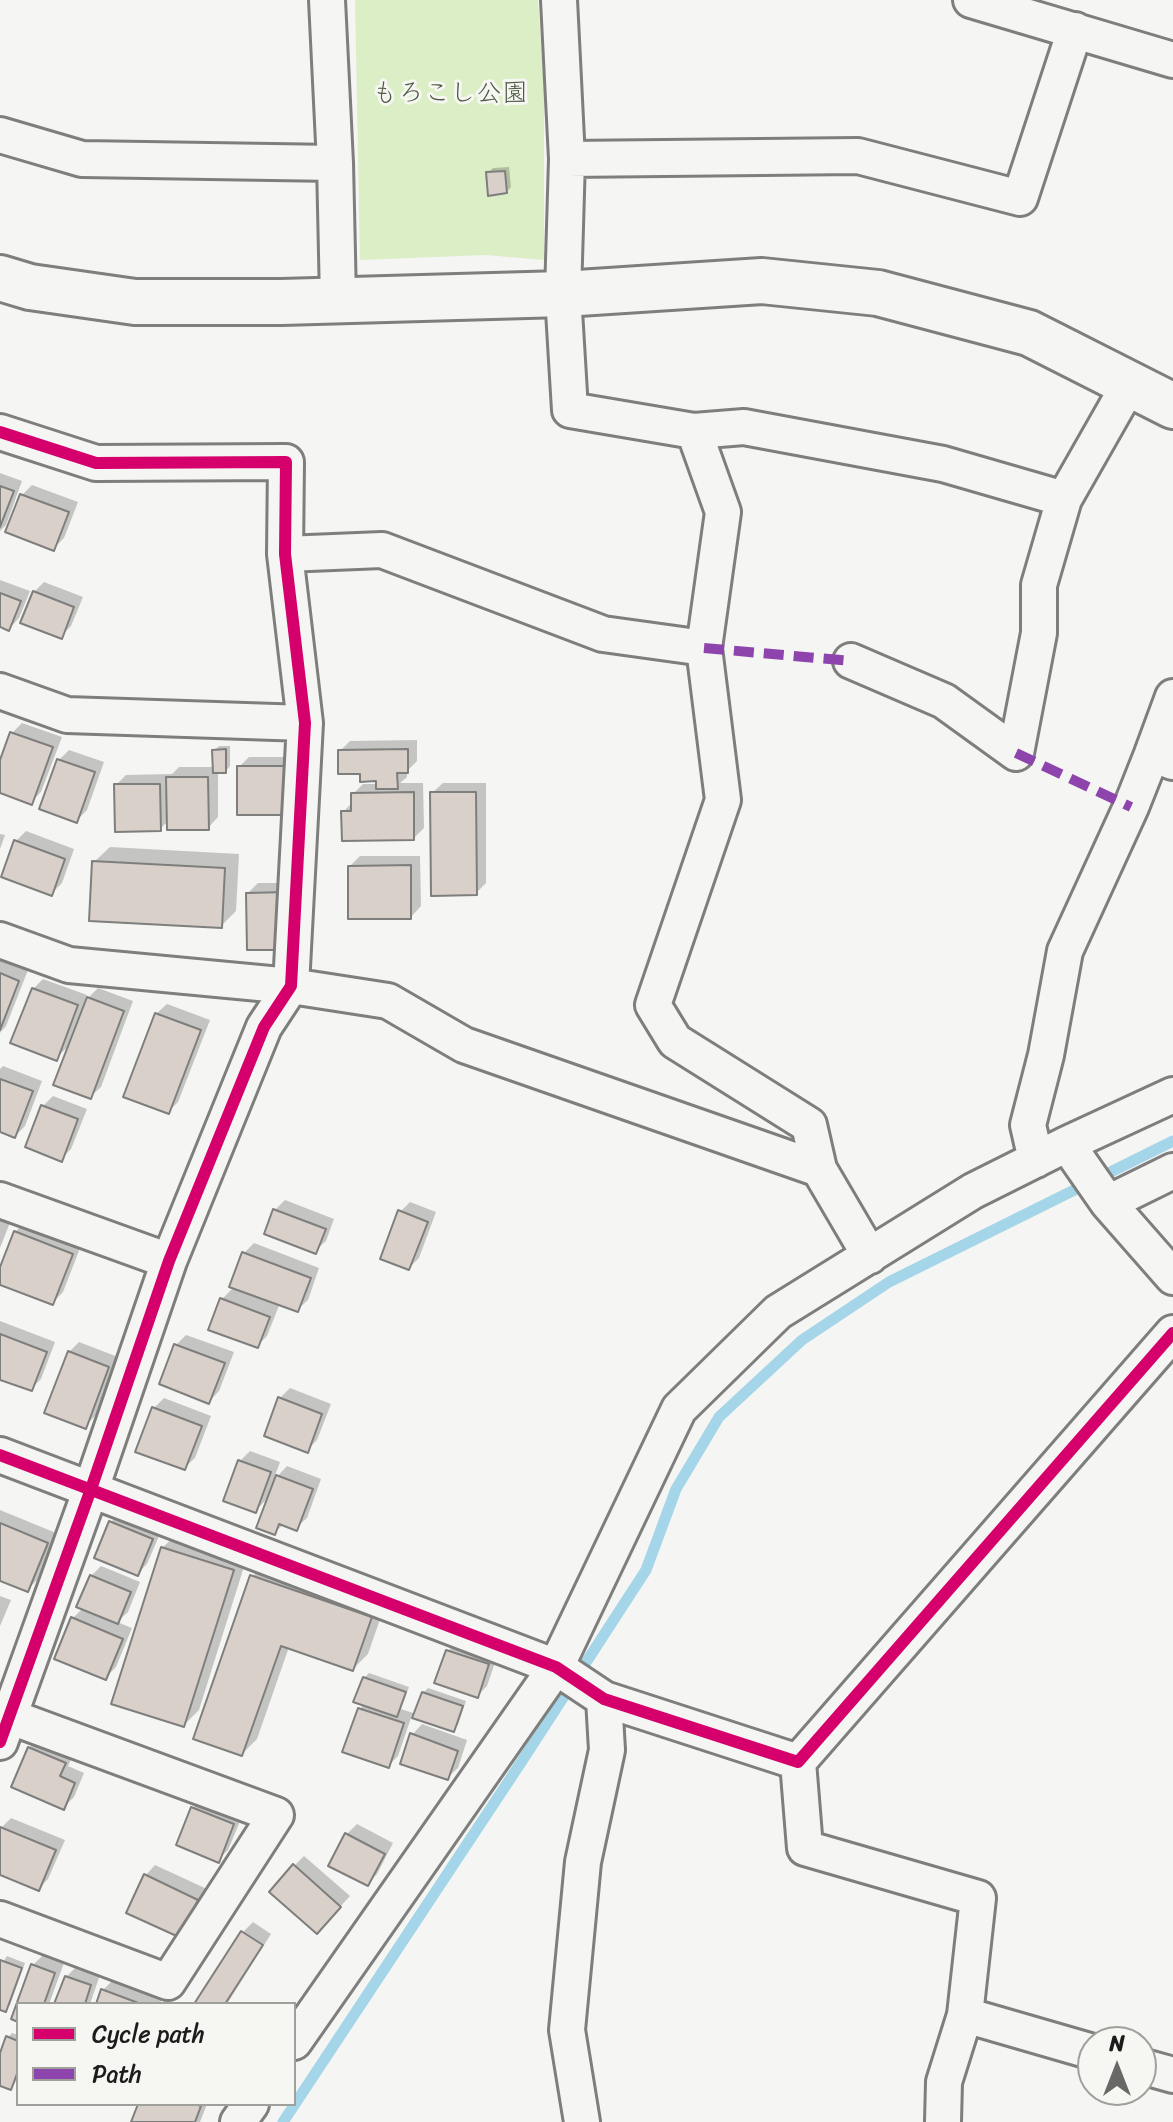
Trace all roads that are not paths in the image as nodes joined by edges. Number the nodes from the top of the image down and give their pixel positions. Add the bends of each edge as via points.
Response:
1 (327, 0) edge
2 (559, 0) edge
3 (971, 0) edge
4 (1075, 30) junction
5 (1173, 60) edge
6 (0, 135) edge
7 (567, 159) junction
8 (335, 163) junction
9 (0, 278) edge
10 (563, 294) junction
11 (338, 299) junction
12 (1130, 383) junction
13 (1173, 406) edge
14 (694, 431) junction
15 (0, 432) edge
16 (1064, 499) junction
17 (285, 554) junction
18 (704, 648) junction
19 (851, 661) dead end
20 (0, 691) edge
21 (1173, 697) edge
22 (305, 723) junction
23 (1163, 758) edge
24 (0, 940) edge
25 (291, 986) junction
26 (1173, 1095) edge
27 (1067, 1144) junction
28 (1036, 1160) junction
29 (819, 1169) junction
30 (1173, 1171) edge
31 (0, 1200) edge
32 (1108, 1203) junction
33 (870, 1256) junction
34 (169, 1261) junction
35 (1173, 1277) edge
36 (1173, 1333) edge
37 (0, 1455) edge
38 (91, 1489) junction
39 (556, 1667) junction
40 (604, 1699) junction
41 (3, 1724) edge
42 (798, 1762) junction
43 (0, 1919) edge
44 (965, 2015) junction
45 (296, 2039) edge
46 (1077, 2047) edge
47 (582, 2122) edge
48 (943, 2122) edge

1 - 8 street
2 - 7 street
3 - 4 street
4 - 5 street
4 - 7 street via 1020,198 858,156
6 - 8 street via 82,159
7 - 10 street
8 - 11 street
9 - 11 street via 135,302
10 - 11 street
10 - 12 street via 762,281 878,293 1029,333
10 - 14 street via 570,410
12 - 13 street
12 - 16 street
14 - 16 street via 744,427 943,464
14 - 18 street via 723,512
15 - 17 street via 96,463 286,462
16 - 19 street via 1039,585 1039,633 1016,753 944,701
17 - 18 street via 382,550 603,634
17 - 22 street
18 - 29 street via 723,800 653,1005 675,1041 809,1125
20 - 22 street via 67,715
21 - 23 street
22 - 25 street
23 - 28 street via 1131,807 1065,951 1028,1125
24 - 25 street via 69,965
25 - 29 street via 388,1001 464,1045
25 - 34 street via 264,1027
26 - 27 street
27 - 28 street
27 - 32 street
28 - 33 street via 973,1191
29 - 33 street
30 - 32 street
31 - 34 street
32 - 35 street
33 - 39 street via 778,1312 679,1409
34 - 38 street
36 - 42 street
37 - 38 street
38 - 39 street
38 - 41 street
39 - 40 street
39 - 45 street
40 - 42 street
40 - 47 street via 607,1750 583,1862 567,2030
41 - 43 street via 276,1815 168,1982
42 - 44 street via 805,1848 978,1898
44 - 46 street
44 - 48 street via 944,2082

